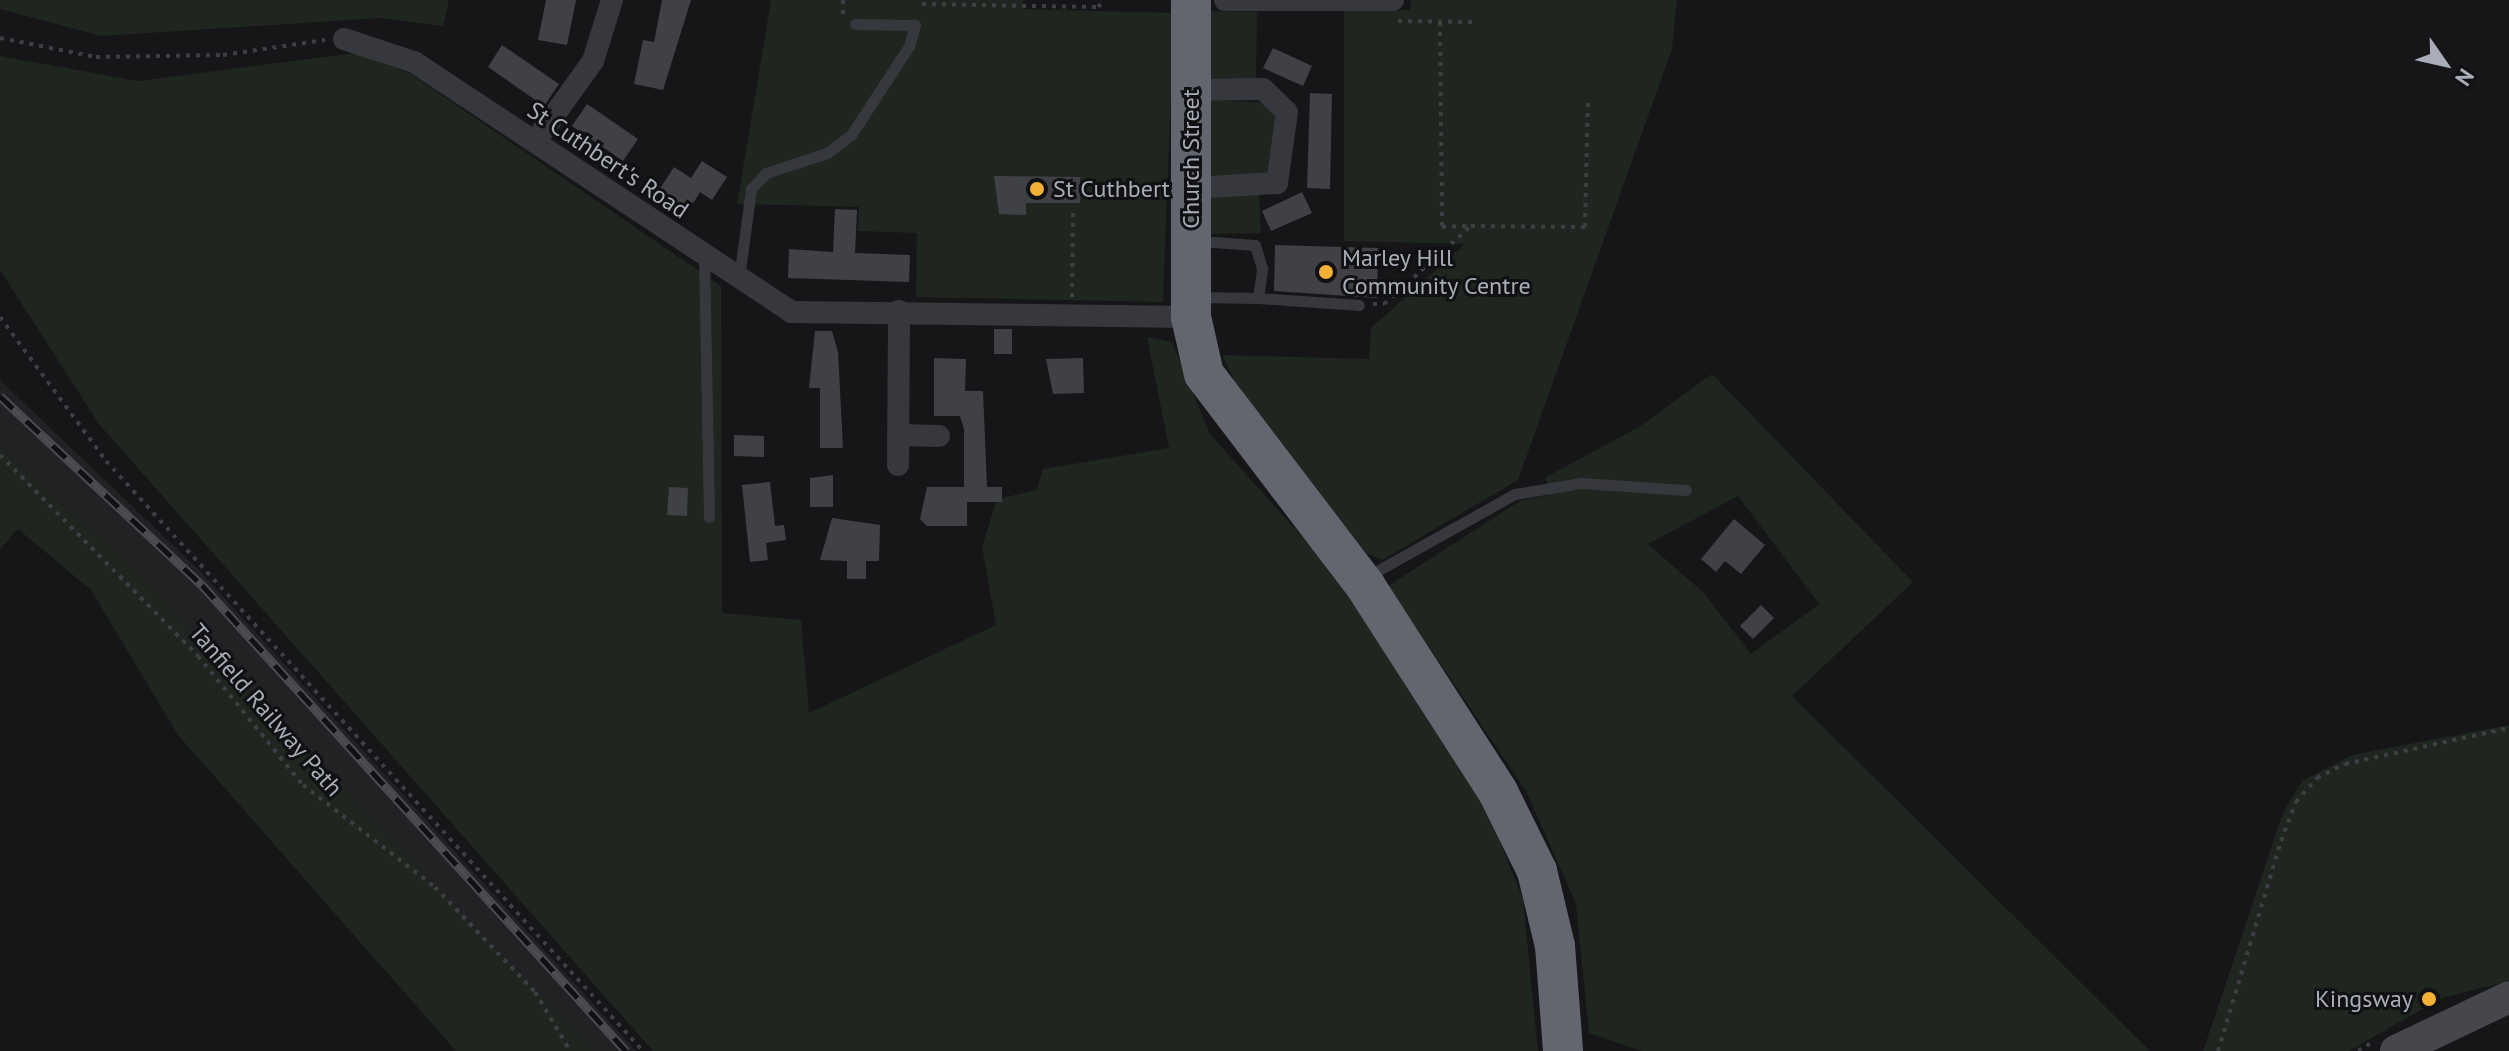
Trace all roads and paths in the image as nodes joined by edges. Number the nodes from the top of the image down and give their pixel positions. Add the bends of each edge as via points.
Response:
1 (612, 0) edge
2 (1105, 0) edge
3 (1191, 0) edge
4 (1225, 0) edge
5 (1261, 0) edge
6 (1027, 3) edge
7 (922, 4) dead end
8 (1394, 11) edge
9 (1440, 22) junction
10 (1474, 22) dead end
11 (855, 24) dead end
12 (0, 38) edge
13 (344, 39) joint
14 (1190, 90) junction
15 (1588, 99) dead end
16 (535, 142) junction
17 (1191, 188) junction
18 (1073, 212) dead end
19 (1471, 226) junction
20 (1191, 241) junction
21 (704, 256) junction
22 (739, 278) junction
23 (1258, 298) junction
24 (1359, 305) joint
25 (1191, 307) junction
26 (899, 311) junction
27 (1071, 315) junction
28 (0, 317) edge
29 (898, 435) junction
30 (939, 436) dead end
31 (0, 455) edge
32 (898, 465) dead end
33 (1686, 490) dead end
34 (709, 517) dead end
35 (1361, 580) junction
36 (2509, 728) edge
37 (2509, 997) edge
38 (570, 1051) edge
39 (643, 1051) edge
40 (1563, 1051) edge
41 (2218, 1051) edge
42 (2396, 1051) edge

1 - 16 street via 593,61
2 - 6 path via 1098,7
3 - 14 highway, Church Street
4 - 5 street
5 - 8 street
6 - 7 path
8 - 9 path
9 - 10 path
9 - 19 path via 1442,227
11 - 22 lane via 915,25 909,46 851,135 827,153 766,173 751,189
12 - 13 path via 96,57 223,55
13 - 16 street, St Cuthbert's Road via 414,62
14 - 17 highway, Church Street
14 - 17 street via 1263,89 1287,112 1277,183
15 - 19 path via 1585,227
16 - 21 street, St Cuthbert's Road
17 - 20 highway, Church Street
18 - 27 path
19 - 24 path via 1384,304
20 - 23 lane via 1255,245 1262,268
20 - 25 highway, Church Street
21 - 22 street, St Cuthbert's Road
21 - 34 lane
22 - 26 street, St Cuthbert's Road via 791,312
23 - 24 lane
23 - 25 lane
25 - 27 street, St Cuthbert's Road
25 - 35 highway, Church Street via 1204,374
26 - 27 street, St Cuthbert's Road
26 - 29 street
28 - 39 path via 13,341 51,377 106,461
29 - 30 street
29 - 32 street
31 - 38 path, Tanfield Railway Path via 198,656 303,785 445,897 535,992
33 - 35 lane via 1581,483 1515,494
35 - 40 highway, Church Street via 1447,707 1537,871 1555,946
36 - 41 path via 2345,764 2317,778 2296,802 2281,841
37 - 42 street

